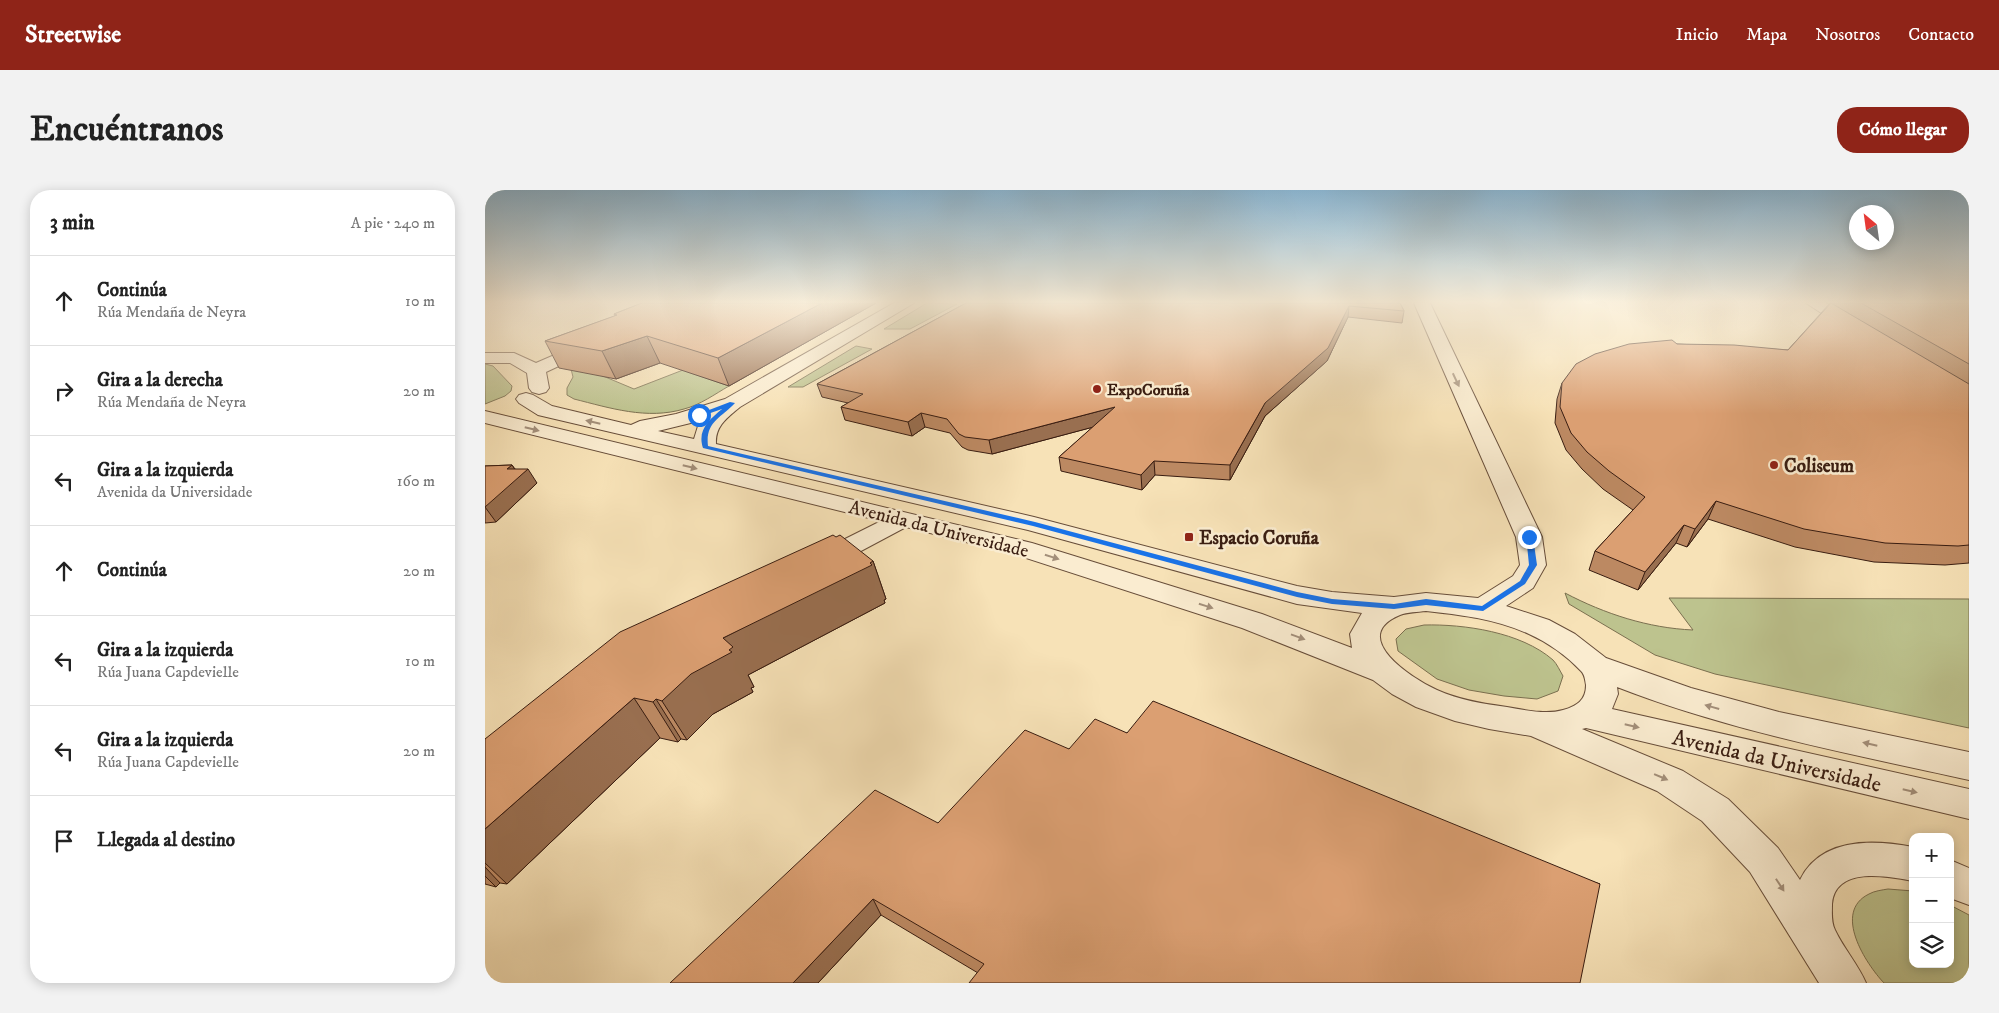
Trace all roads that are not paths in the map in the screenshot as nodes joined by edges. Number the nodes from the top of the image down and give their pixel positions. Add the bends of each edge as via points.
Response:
1 (601, 340) edge
2 (601, 340) edge
3 (842, 340) edge
4 (1439, 340) edge
5 (485, 358) edge
6 (514, 358) junction
7 (536, 370) junction
8 (526, 399) junction
9 (733, 403) junction
10 (485, 416) edge
11 (621, 428) junction
12 (705, 447) junction
13 (903, 519) junction
14 (799, 572) edge
15 (1394, 606) junction
16 (1483, 608) junction
17 (1595, 666) junction
18 (1384, 672) junction
19 (1585, 715) junction
20 (1536, 724) junction
21 (1969, 766) edge
22 (1969, 804) edge
23 (1909, 863) edge
24 (1954, 880) edge
25 (1969, 887) edge
26 (1833, 967) edge

1 - 7 street
2 - 6 street
3 - 9 street
4 -> 16 street via 1529,537 1533,565 1523,582
5 - 6 street
6 - 7 street
7 - 8 street via 540,387
8 - 10 street
11 -> 8 street, Avenida da Universidade via 545,411
9 - 11 street via 663,424
9 - 12 street via 712,420 704,435
10 -> 13 street, Avenida da Universidade
11 - 12 street, Avenida da Universidade
12 - 15 street, Avenida da Universidade via 1035,524 1297,594 1332,602
13 - 14 street
13 -> 18 street, Avenida da Universidade via 1023,548 1252,620
15 - 16 street, Avenida da Universidade via 1426,602
15 - 18 street via 1373,618 1365,634 1368,651
16 - 17 street, Avenida da Universidade via 1539,627 1564,641
17 - 19 street via 1601,679 1602,694 1597,706
21 -> 17 street, Avenida da Universidade via 1735,713 1675,696
18 - 20 street via 1427,699 1455,709
19 - 20 street via 1563,723
19 -> 22 street, Avenida da Universidade
20 -> 26 street via 1670,781 1715,810 1764,860
23 - 26 street via 1857,858 1830,868 1814,888 1811,916
24 - 25 street

